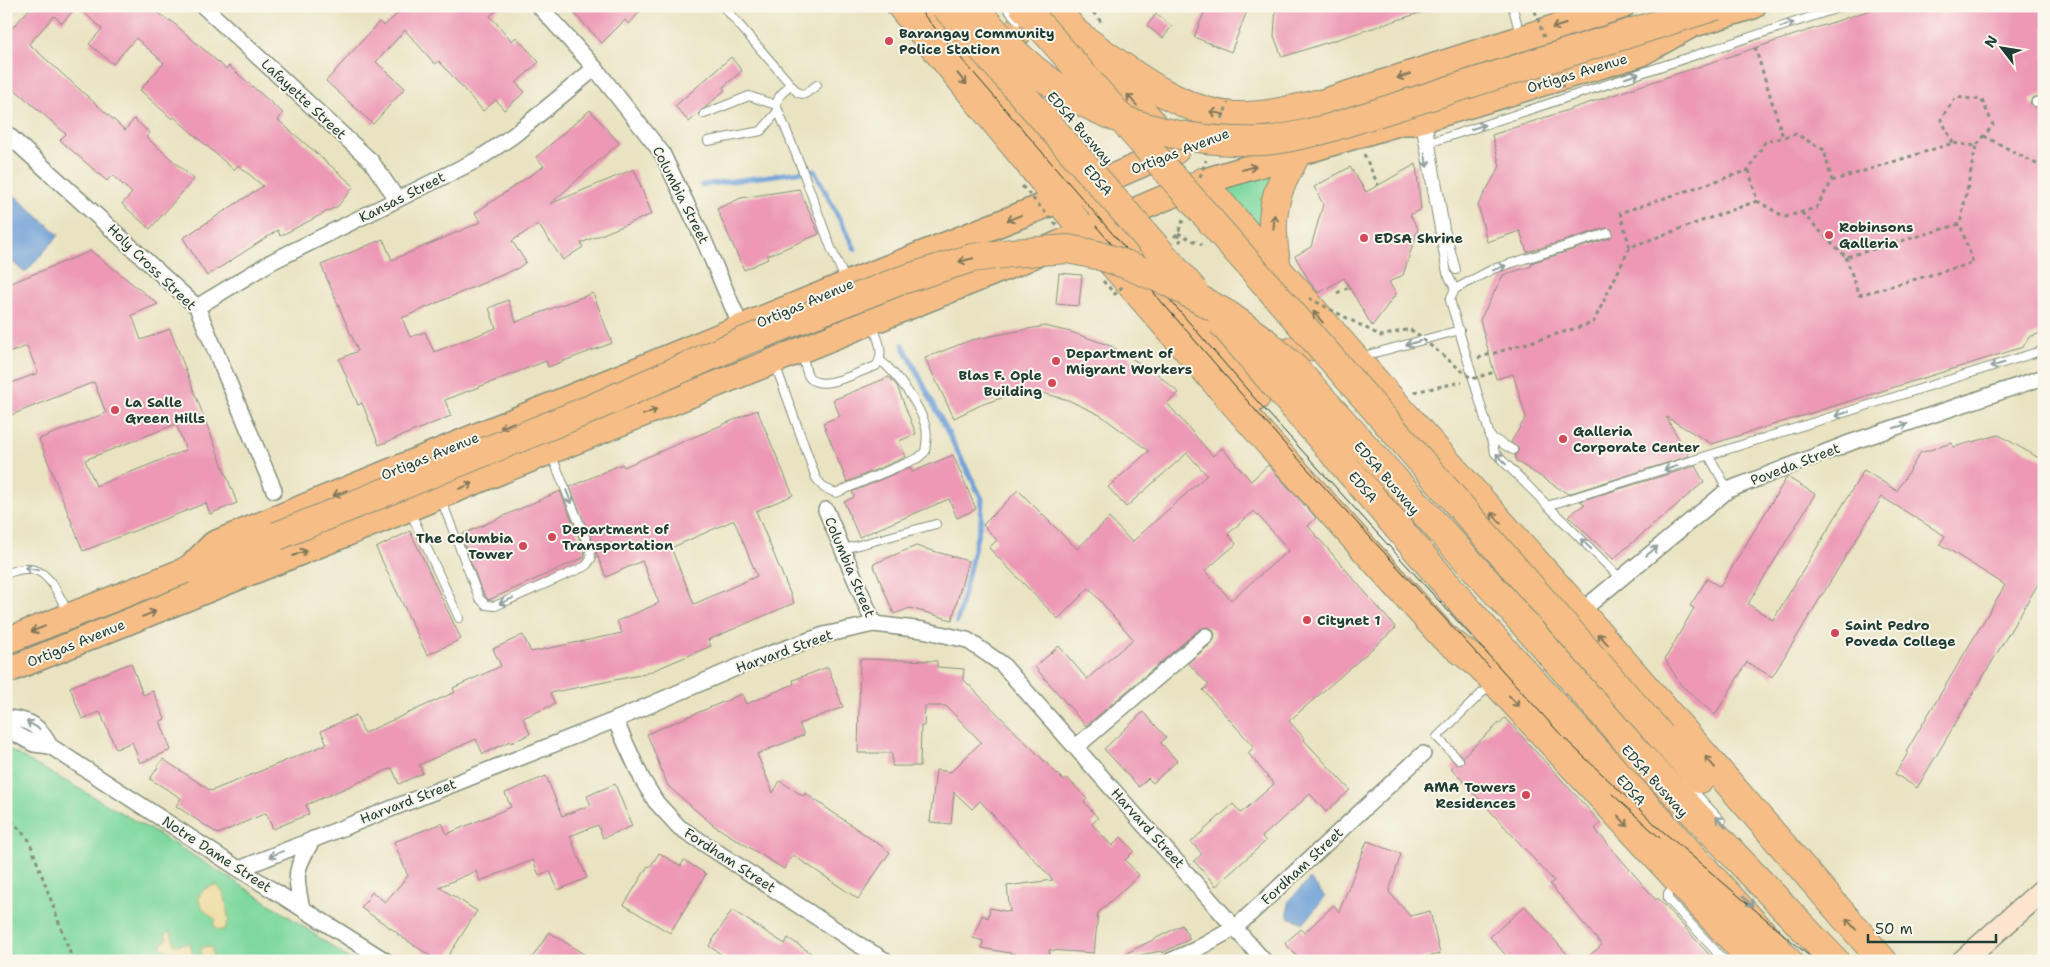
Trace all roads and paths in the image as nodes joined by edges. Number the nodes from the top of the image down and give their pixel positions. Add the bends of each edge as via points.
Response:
1 (203, 6) edge
2 (539, 6) edge
3 (723, 6) edge
4 (901, 6) edge
5 (926, 6) edge
6 (957, 6) edge
7 (1005, 6) edge
8 (1053, 6) edge
9 (1622, 6) edge
10 (1716, 6) edge
11 (1753, 6) edge
12 (1844, 6) edge
13 (1513, 8) dead end
14 (960, 9) edge
15 (1025, 14) edge
16 (1074, 32) junction
17 (1752, 37) junction
18 (1521, 38) junction
19 (1622, 44) dead end
20 (980, 50) junction
21 (1002, 58) dead end
22 (595, 68) junction
23 (790, 84) junction
24 (817, 85) dead end
25 (1077, 88) dead end
26 (2044, 100) edge
27 (2036, 102) dead end
28 (1317, 104) junction
29 (777, 108) junction
30 (704, 114) dead end
31 (1272, 118) junction
32 (1417, 118) junction
33 (1110, 126) dead end
34 (6, 133) edge
35 (1984, 136) junction
36 (1783, 137) junction
37 (708, 141) dead end
38 (1432, 142) junction
39 (1953, 143) junction
40 (1976, 146) junction
41 (1175, 150) junction
42 (1364, 153) dead end
43 (1295, 154) junction
44 (1136, 156) dead end
45 (2044, 168) edge
46 (1149, 170) dead end
47 (1749, 170) junction
48 (1832, 180) junction
49 (1202, 182) junction
50 (1114, 185) dead end
51 (1162, 185) dead end
52 (1378, 185) dead end
53 (1081, 186) junction
54 (397, 199) junction
55 (1175, 200) dead end
56 (1758, 201) junction
57 (1802, 212) junction
58 (1140, 215) dead end
59 (1107, 219) junction
60 (1960, 224) junction
61 (1178, 233) dead end
62 (1608, 233) dead end
63 (1204, 246) dead end
64 (1630, 247) junction
65 (1846, 257) junction
66 (1133, 259) joint
67 (1014, 264) junction
68 (1277, 270) junction
69 (1456, 270) dead end
70 (847, 284) junction
71 (1134, 287) junction
72 (1349, 287) dead end
73 (1455, 289) junction
74 (1337, 294) dead end
75 (1305, 296) dead end
76 (1212, 297) dead end
77 (196, 307) junction
78 (871, 322) junction
79 (742, 329) junction
80 (1460, 330) junction
81 (1251, 342) dead end
82 (1299, 342) dead end
83 (802, 350) junction
84 (2044, 350) edge
85 (1352, 356) junction
86 (1264, 357) dead end
87 (1312, 357) dead end
88 (880, 360) junction
89 (774, 361) junction
90 (1468, 361) junction
91 (1277, 372) dead end
92 (1494, 372) dead end
93 (2044, 377) edge
94 (609, 382) junction
95 (1453, 384) dead end
96 (1409, 394) dead end
97 (570, 398) junction
98 (1257, 401) junction
99 (545, 409) junction
100 (625, 422) junction
101 (1489, 436) junction
102 (584, 438) junction
103 (555, 450) junction
104 (1513, 450) dead end
105 (1709, 456) junction
106 (274, 490) dead end
107 (1728, 490) junction
108 (440, 496) junction
109 (1547, 506) junction
110 (409, 509) junction
111 (826, 510) dead end
112 (936, 524) dead end
113 (844, 549) junction
114 (189, 569) junction
115 (6, 574) edge
116 (1620, 578) junction
117 (1580, 612) junction
118 (70, 617) junction
119 (459, 618) dead end
120 (874, 624) junction
121 (1206, 636) dead end
122 (6, 641) edge
123 (6, 671) edge
124 (1488, 673) junction
125 (7, 717) edge
126 (615, 720) junction
127 (1076, 747) junction
128 (1423, 754) dead end
129 (1459, 760) dead end
130 (1677, 774) dead end
131 (1721, 788) junction
132 (6, 814) edge
133 (1724, 824) dead end
134 (313, 839) junction
135 (239, 869) junction
136 (2041, 902) edge
137 (302, 908) junction
138 (1692, 910) junction
139 (1236, 927) junction
140 (1721, 957) dead end
141 (72, 961) edge
142 (386, 961) edge
143 (886, 961) edge
144 (1170, 961) edge
145 (1264, 961) edge
146 (1754, 961) edge
147 (1788, 961) edge
148 (1835, 961) edge
149 (1858, 961) edge
150 (1883, 961) edge
151 (1963, 961) edge

1 - 54 street, Lafayette Street via 371,160
2 - 22 street, Columbia Street
3 - 23 lane
4 -> 53 highway
5 - 20 highway
6 - 14 lane
7 - 15 lane, bridge
8 - 16 highway
9 -> 18 main road, Ortigas Avenue
10 - 14 highway, bridge via 1323,130 1263,141 1184,137 1121,120 1072,94 1030,66
11 - 32 main road, Ortigas Avenue
17 -> 12 lane
13 - 18 lane
14 -> 147 highway, EDSA, bridge via 1183,278 1484,628
15 - 20 highway via 1023,23 1006,44 994,51
15 - 131 highway, bridge via 1661,736
28 -> 16 highway via 1265,115 1216,114 1191,106 1141,79
41 -> 16 highway
17 - 36 path
38 -> 17 lane
18 -> 28 main road, Ortigas Avenue
19 - 43 lane via 1316,137
20 - 21 lane
20 - 53 highway
22 - 54 street, Kansas Street via 496,148
22 - 79 street, Columbia Street via 662,153
23 - 24 lane via 802,95
23 - 29 lane via 779,97
25 - 33 lane, EDSA Busway, bridge
26 - 27 lane
28 - 31 main road, Ortigas Avenue
29 - 30 lane via 749,96
29 - 37 lane via 760,131
29 - 70 lane
31 - 41 main road, Ortigas Avenue
31 - 43 main road via 1264,130 1271,152
32 - 38 lane
32 - 43 main road, Ortigas Avenue
32 -> 73 lane via 1447,273
34 - 77 street, Holy Cross Street
35 - 39 path via 1993,125 1982,100 1956,98 1941,119
35 - 40 path
35 - 45 path
36 - 47 path via 1765,142
36 - 48 path via 1796,134 1824,150
38 - 69 lane via 1445,229
39 - 40 path
39 - 48 path
40 - 60 path
41 - 49 main road
41 - 53 main road, Ortigas Avenue
42 - 52 path
49 -> 43 main road, Ortigas Avenue
68 -> 43 highway via 1273,247 1277,195
44 - 46 lane, EDSA Busway
47 - 56 path
47 - 64 path via 1620,213
48 - 57 path via 1816,208
49 - 59 main road, Ortigas Avenue
49 - 68 highway
50 - 53 lane, EDSA Busway
51 - 55 lane
53 - 59 highway
53 -> 70 main road, Ortigas Avenue
54 - 77 street, Kansas Street via 272,262
56 - 57 path via 1785,217
56 - 64 path
57 - 65 path
58 - 59 lane
59 - 66 main road
59 - 67 main road, Ortigas Avenue
59 - 71 highway
59 - 98 highway
60 - 65 path
60 - 65 path via 1973,263 1859,295
61 - 63 path, bridge
73 -> 62 lane via 1493,269
64 - 90 path via 1593,323
66 - 98 highway via 1250,402
67 - 71 highway via 1045,259 1077,261 1107,271
67 - 78 main road, Ortigas Avenue
85 -> 68 highway
70 - 79 main road, Ortigas Avenue
71 - 124 highway via 1444,637
72 - 74 path
73 - 80 lane via 1450,300
75 - 92 path, bridge via 1381,336 1410,329 1472,379
76 - 81 lane, bridge
77 - 106 street, Holy Cross Street
78 - 83 main road, Ortigas Avenue
78 - 88 lane via 880,347
79 - 94 main road, Ortigas Avenue
80 -> 85 lane
80 - 90 lane
82 - 87 lane
83 - 88 lane via 808,376 825,385 876,366
83 - 89 main road, Ortigas Avenue
84 -> 105 lane
85 - 98 highway via 1332,347 1314,346 1287,353 1266,372
117 -> 85 highway
86 - 91 lane
88 - 89 lane via 900,379 919,411 926,428 925,452 918,458 836,493 824,488 816,478
100 -> 89 main road, Ortigas Avenue
90 - 101 lane
107 -> 93 street, Poveda Street via 1852,442
94 - 97 main road, Ortigas Avenue
94 - 100 main road via 606,390 609,408
95 - 96 path
97 - 99 main road, Ortigas Avenue
97 - 102 main road via 582,405 588,417
98 - 124 highway via 1456,626
99 - 103 main road via 544,431
99 -> 114 main road, Ortigas Avenue via 214,544
100 - 102 main road, Ortigas Avenue
101 - 104 lane
109 -> 101 lane via 1495,453
102 - 103 main road, Ortigas Avenue
108 -> 103 main road, Ortigas Avenue
103 -> 108 lane via 591,559 586,566 495,606 486,605 479,598
105 - 107 lane
105 -> 109 lane
116 -> 107 street, Poveda Street
108 - 110 main road, Ortigas Avenue
116 -> 109 lane
110 - 119 lane
123 -> 110 main road, Ortigas Avenue
111 - 113 street, Columbia Street
112 - 113 lane
113 - 120 street, Columbia Street
114 - 118 main road, Ortigas Avenue
148 -> 114 highway, bridge via 1640,756 1295,370 1264,341 1228,315 1168,282 1096,255 1068,249 1010,253 972,258 902,280 742,342 588,410
118 -> 115 lane via 53,584 41,571 28,567
116 - 117 street, Poveda Street
131 -> 117 highway
118 -> 122 main road, Ortigas Avenue
120 - 126 street, Harvard Street via 824,634 761,657
120 - 127 street, Harvard Street via 967,640 1002,664
121 - 127 street
124 - 129 lane via 1437,737
124 -> 138 highway via 1680,883
125 - 135 street, Notre Dame Street via 14,733 34,744 50,746
126 - 134 street, Harvard Street
126 - 143 street, Fordham Street via 642,779 656,802 679,827
127 - 139 street, Harvard Street
128 - 139 street, Fordham Street
133 -> 130 lane, EDSA Busway
131 - 149 highway
150 -> 131 highway
132 - 141 path via 29,840
134 -> 135 street, Harvard Street
134 - 137 street via 296,873
135 - 137 street, Notre Dame Street
136 - 151 street
137 - 142 street, Notre Dame Street
138 - 140 lane
138 - 146 highway
139 - 144 street, Fordham Street
139 - 145 street, Harvard Street

